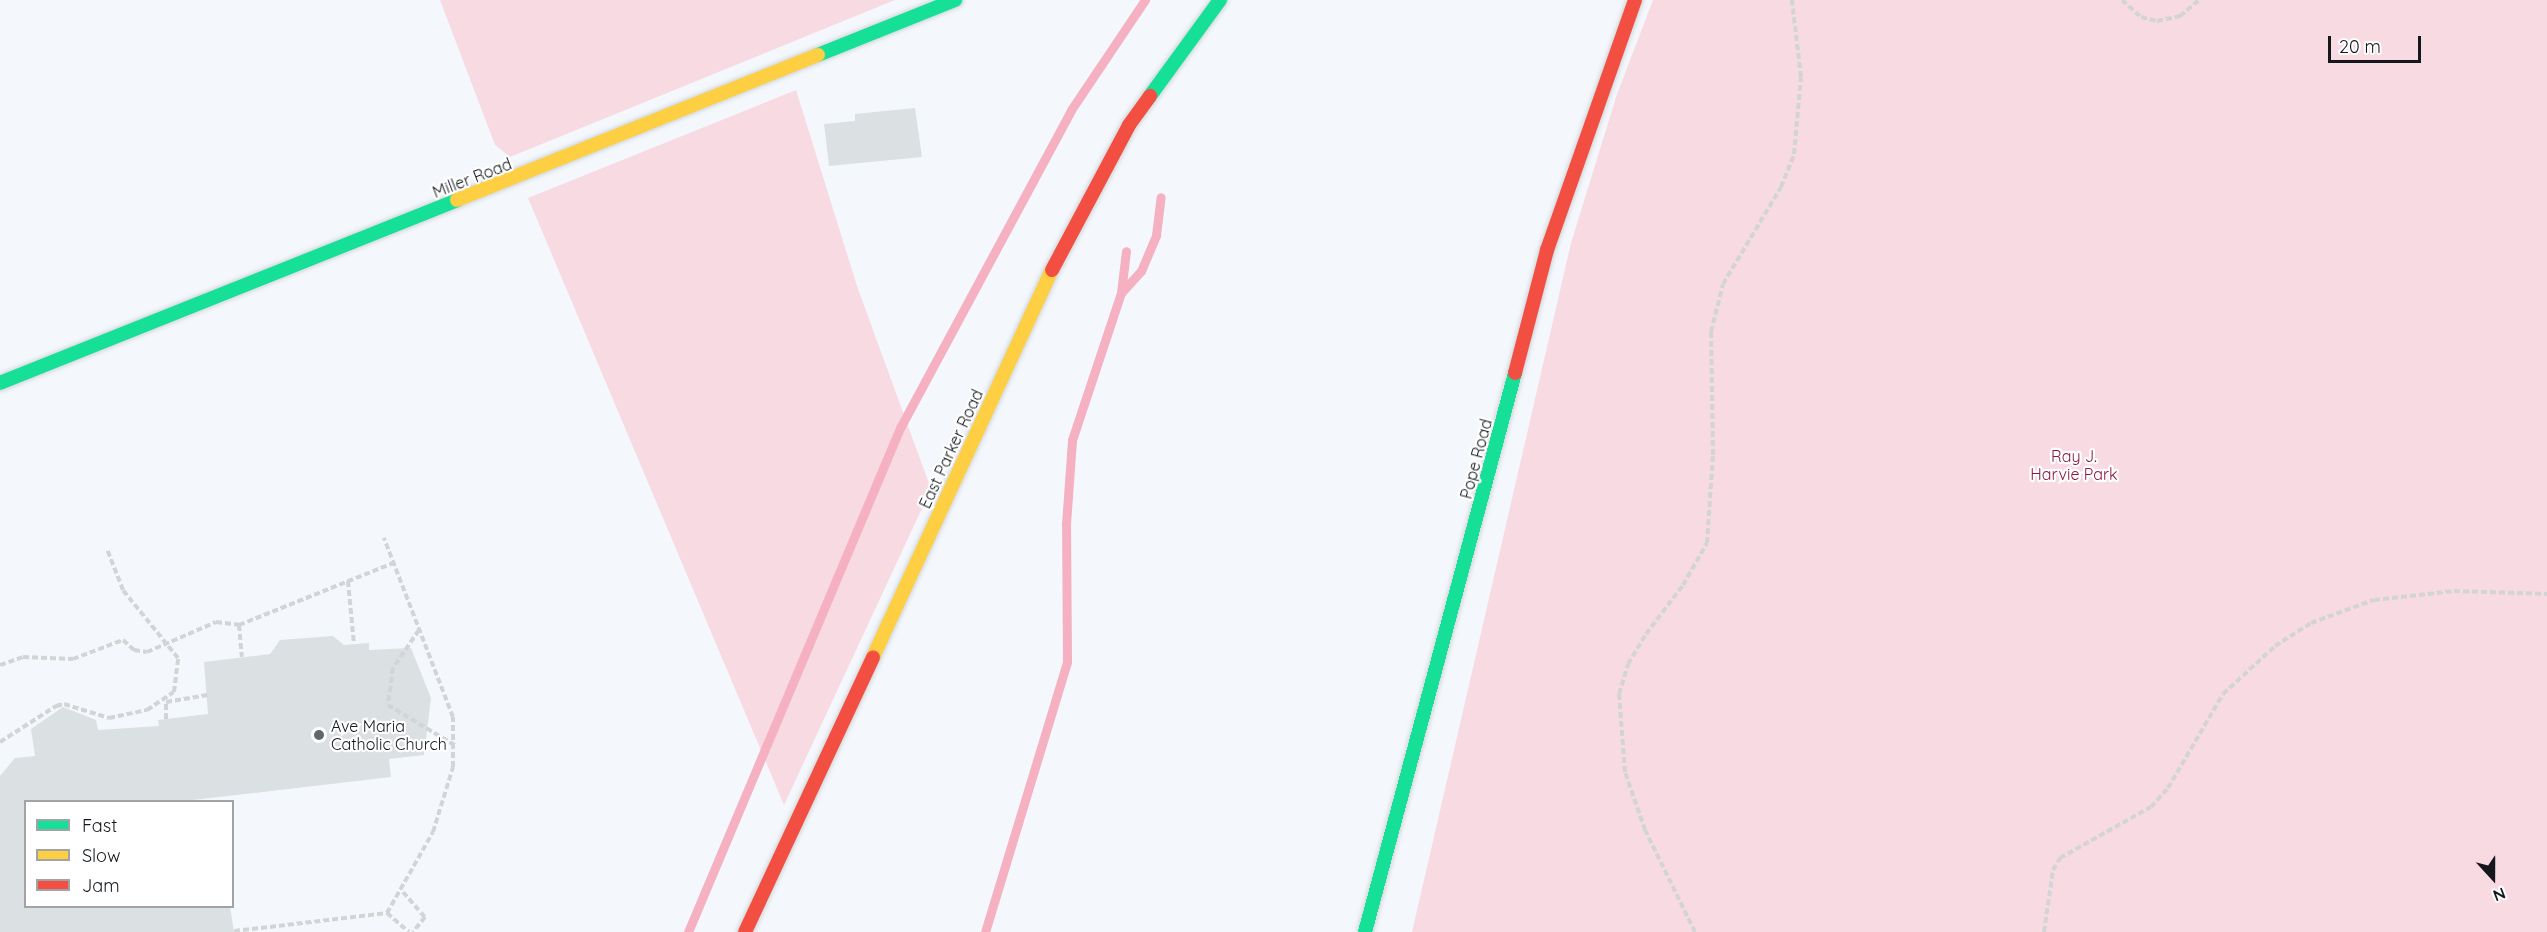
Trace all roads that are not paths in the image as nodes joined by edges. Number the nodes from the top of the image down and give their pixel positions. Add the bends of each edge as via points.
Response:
1 (955, 0) edge
2 (1220, 0) edge
3 (1635, 0) edge
4 (0, 383) edge
5 (745, 932) edge
6 (1365, 932) edge

1 - 4 street, Miller Road
2 - 5 street, East Parker Road via 1129,125 1072,228
3 - 6 street, Pope Road via 1547,250 1434,687

